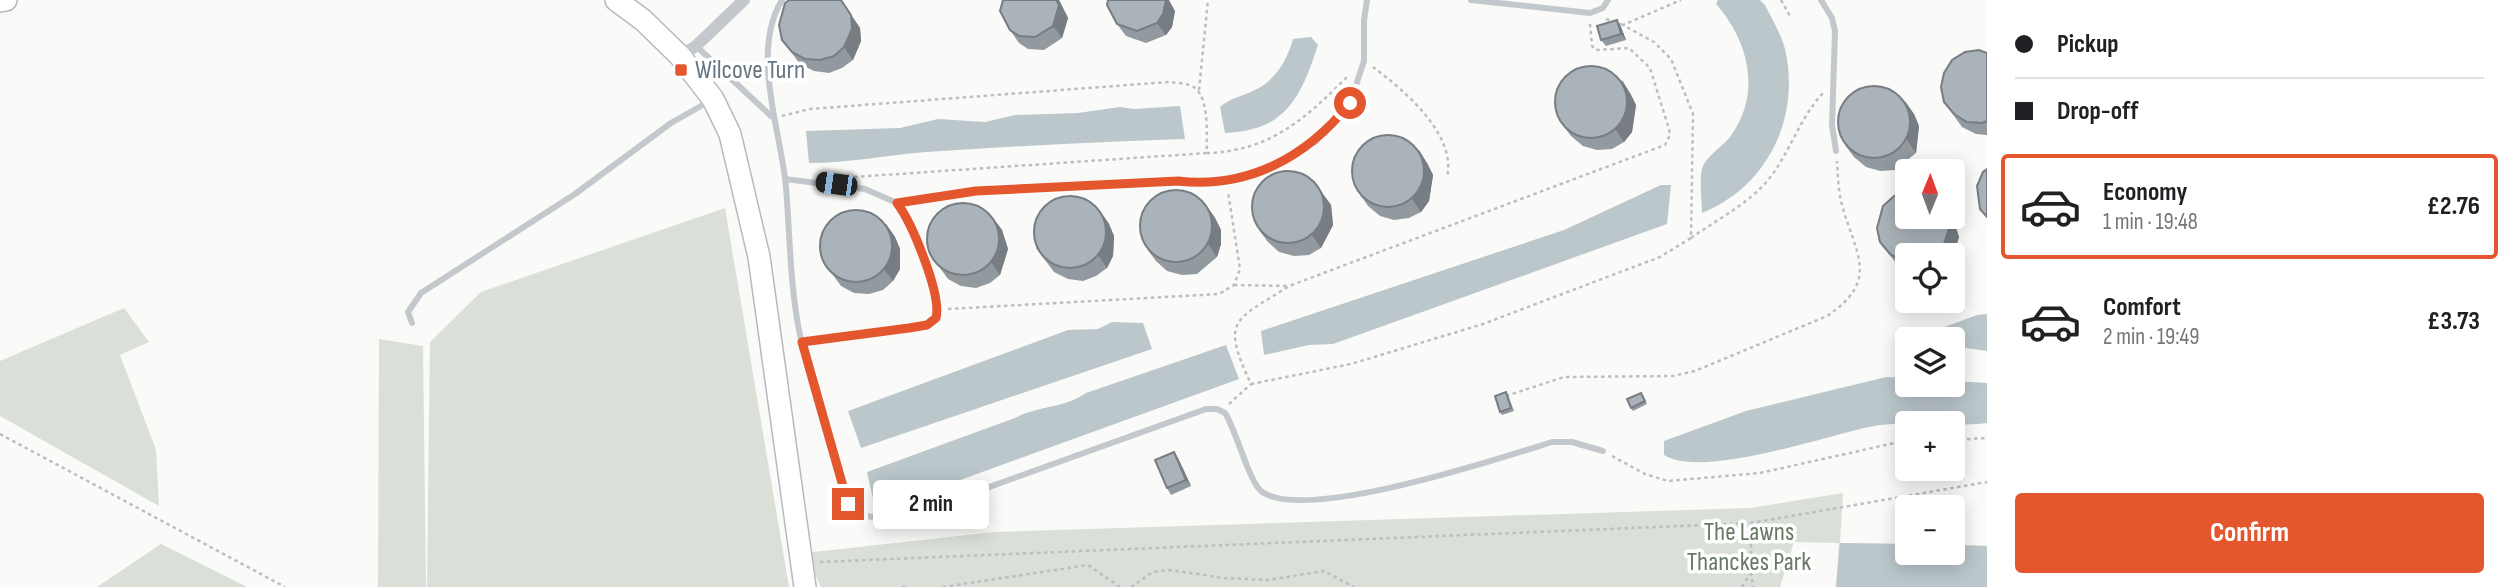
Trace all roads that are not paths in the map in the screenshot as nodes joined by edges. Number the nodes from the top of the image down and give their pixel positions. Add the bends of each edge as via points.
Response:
1 (6, 0) edge
2 (616, 0) edge
3 (744, 0) edge
4 (782, 0) edge
5 (1367, 0) edge
6 (1471, 0) edge
7 (1608, 0) edge
8 (1821, 0) edge
9 (0, 1) edge
10 (688, 51) junction
11 (713, 99) junction
12 (772, 118) junction
13 (1836, 151) road end
14 (785, 179) junction
15 (897, 203) junction
16 (412, 323) dead end
17 (802, 342) junction
18 (1603, 451) road end
19 (805, 587) edge

1 - 9 main road
2 - 10 main road
3 - 10 street
4 - 12 lane via 771,39
5 - 15 lane via 1364,61 1350,103 1315,142 1260,173 1226,181 976,191
6 - 7 lane via 1590,13 1603,8
8 - 13 lane via 1835,31 1832,125
10 - 11 main road
10 - 12 lane via 765,107
11 - 16 lane via 421,293 408,312
11 - 19 main road via 730,134 759,257
12 - 14 lane
14 - 15 lane via 865,190
14 - 17 lane
15 - 17 lane via 936,290 936,318 927,325
17 - 18 lane via 848,504 865,516 914,514 1206,409 1221,411 1230,421 1257,488 1281,499 1381,492 1552,442

